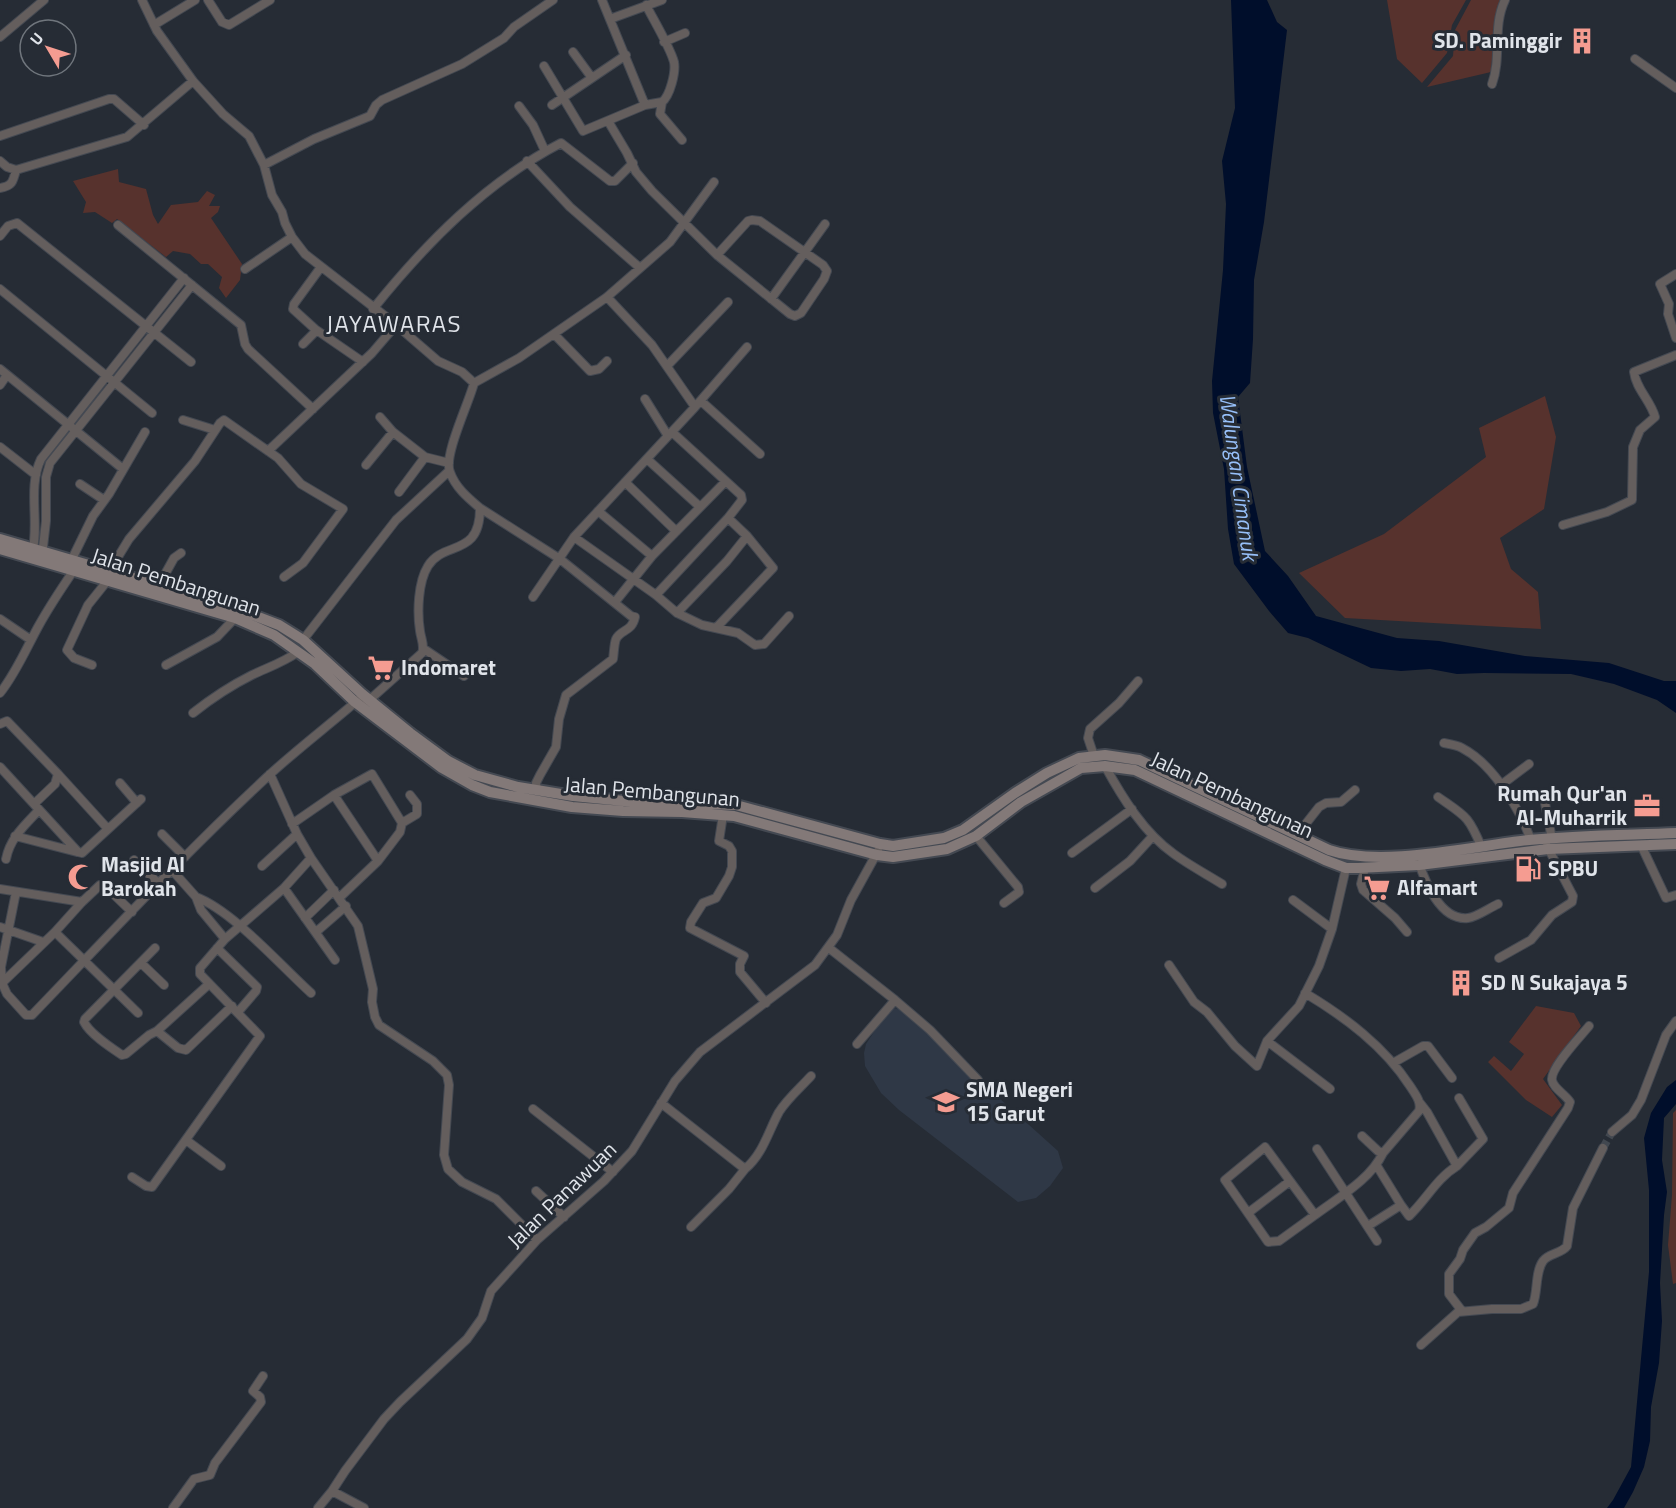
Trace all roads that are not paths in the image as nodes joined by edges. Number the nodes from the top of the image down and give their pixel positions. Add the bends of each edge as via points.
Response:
1 (44, 0) edge
2 (142, 0) edge
3 (195, 0) edge
4 (208, 0) edge
5 (270, 0) edge
6 (553, 0) edge
7 (602, 0) edge
8 (662, 0) edge
9 (1504, 0) edge
10 (646, 5) junction
11 (610, 19) junction
12 (154, 25) junction
13 (685, 33) dead end
14 (0, 37) edge
15 (664, 42) junction
16 (573, 52) dead end
17 (626, 55) junction
18 (1635, 59) dead end
19 (544, 66) dead end
20 (592, 78) junction
21 (193, 81) junction
22 (1492, 84) dead end
23 (1676, 88) edge
24 (564, 98) junction
25 (662, 102) junction
26 (552, 105) dead end
27 (645, 105) junction
28 (519, 106) dead end
29 (608, 121) junction
30 (144, 124) junction
31 (0, 136) edge
32 (681, 140) dead end
33 (545, 151) junction
34 (0, 161) edge
35 (527, 161) junction
36 (633, 163) junction
37 (264, 165) junction
38 (16, 170) junction
39 (714, 182) dead end
40 (0, 188) edge
41 (684, 224) junction
42 (825, 224) dead end
43 (118, 225) dead end
44 (0, 236) edge
45 (292, 237) junction
46 (804, 253) junction
47 (717, 255) junction
48 (321, 267) junction
49 (640, 268) junction
50 (245, 269) dead end
51 (1676, 274) edge
52 (184, 278) junction
53 (192, 285) junction
54 (0, 289) edge
55 (607, 297) junction
56 (771, 299) junction
57 (728, 302) dead end
58 (373, 309) junction
59 (396, 325) junction
60 (147, 326) junction
61 (315, 328) junction
62 (154, 333) junction
63 (554, 334) junction
64 (1676, 338) edge
65 (303, 344) dead end
66 (747, 347) dead end
67 (1676, 355) edge
68 (608, 361) dead end
69 (191, 362) dead end
70 (363, 362) junction
71 (667, 366) junction
72 (0, 369) edge
73 (7, 375) junction
74 (106, 376) junction
75 (114, 382) junction
76 (474, 383) junction
77 (0, 385) edge
78 (645, 399) dead end
79 (698, 404) junction
80 (313, 409) junction
81 (152, 413) dead end
82 (380, 417) dead end
83 (183, 420) dead end
84 (69, 425) junction
85 (215, 430) junction
86 (76, 432) junction
87 (145, 432) dead end
88 (393, 432) junction
89 (670, 434) junction
90 (0, 447) edge
91 (268, 451) junction
92 (760, 454) dead end
93 (425, 458) junction
94 (647, 459) junction
95 (366, 465) dead end
96 (449, 467) junction
97 (123, 469) junction
98 (36, 475) junction
99 (625, 482) junction
100 (724, 482) junction
101 (80, 484) dead end
102 (399, 492) dead end
103 (104, 500) junction
104 (699, 506) junction
105 (480, 508) junction
106 (598, 511) junction
107 (728, 518) junction
108 (35, 520) junction
109 (46, 520) junction
110 (1563, 525) dead end
111 (676, 531) junction
112 (747, 536) junction
113 (574, 537) junction
114 (0, 539) edge
115 (0, 549) edge
116 (181, 553) dead end
117 (37, 555) junction
118 (652, 556) junction
119 (560, 559) junction
120 (73, 565) junction
121 (109, 575) junction
122 (284, 577) dead end
123 (633, 581) junction
124 (159, 585) junction
125 (656, 596) junction
126 (533, 597) dead end
127 (615, 602) junction
128 (677, 613) junction
129 (789, 616) dead end
130 (235, 618) junction
131 (0, 619) edge
132 (716, 628) junction
133 (31, 640) junction
134 (303, 640) junction
135 (424, 649) junction
136 (298, 652) junction
137 (322, 664) junction
138 (93, 665) dead end
139 (166, 665) dead end
140 (464, 676) dead end
141 (1138, 681) dead end
142 (0, 693) edge
143 (362, 701) junction
144 (193, 713) dead end
145 (0, 724) edge
146 (1444, 743) dead end
147 (1094, 756) junction
148 (1529, 764) dead end
149 (1105, 766) junction
150 (0, 767) edge
151 (58, 774) junction
152 (270, 774) junction
153 (120, 783) dead end
154 (1501, 785) junction
155 (537, 790) junction
156 (1355, 790) dead end
157 (515, 791) junction
158 (334, 795) junction
159 (410, 795) dead end
160 (1437, 797) dead end
161 (1544, 798) dead end
162 (638, 806) junction
163 (36, 807) junction
164 (1132, 809) junction
165 (723, 815) junction
166 (402, 823) junction
167 (292, 824) junction
168 (108, 829) junction
169 (1273, 830) junction
170 (1676, 833) edge
171 (162, 834) dead end
172 (297, 834) junction
173 (1297, 835) junction
174 (15, 836) junction
175 (976, 836) junction
176 (1153, 836) junction
177 (1531, 840) junction
178 (1548, 842) junction
179 (1676, 843) edge
180 (1641, 845) junction
181 (1481, 846) junction
182 (878, 849) junction
183 (78, 852) junction
184 (1072, 853) dead end
185 (185, 857) junction
186 (311, 858) junction
187 (6, 859) dead end
188 (134, 860) dead end
189 (1417, 860) junction
190 (378, 861) junction
191 (262, 866) dead end
192 (1346, 868) junction
193 (1365, 868) junction
194 (172, 870) junction
195 (158, 883) junction
196 (1222, 884) dead end
197 (284, 888) junction
198 (1095, 888) dead end
199 (0, 889) edge
200 (334, 890) junction
201 (16, 892) junction
202 (1676, 895) edge
203 (196, 897) junction
204 (339, 897) junction
205 (1293, 900) dead end
206 (82, 902) junction
207 (1004, 903) dead end
208 (1498, 904) dead end
209 (346, 906) junction
210 (132, 912) junction
211 (305, 918) junction
212 (239, 926) junction
213 (0, 927) edge
214 (9, 929) junction
215 (1332, 929) junction
216 (55, 932) junction
217 (316, 932) junction
218 (1407, 932) dead end
219 (225, 939) junction
220 (43, 942) junction
221 (155, 948) dead end
222 (217, 948) junction
223 (829, 948) junction
224 (1499, 958) dead end
225 (85, 959) junction
226 (335, 960) dead end
227 (141, 963) junction
228 (1169, 964) dead end
229 (0, 967) edge
230 (2, 983) junction
231 (209, 984) junction
232 (164, 985) dead end
233 (115, 988) junction
234 (311, 993) dead end
235 (1305, 993) junction
236 (895, 1000) junction
237 (766, 1003) junction
238 (235, 1009) junction
239 (138, 1013) dead end
240 (1676, 1021) edge
241 (1589, 1026) dead end
242 (157, 1031) junction
243 (1267, 1041) junction
244 (857, 1044) dead end
245 (1394, 1063) junction
246 (811, 1076) dead end
247 (1452, 1078) dead end
248 (978, 1080) dead end
249 (1330, 1089) dead end
250 (1459, 1098) dead end
251 (662, 1103) junction
252 (1420, 1103) junction
253 (533, 1109) dead end
254 (1612, 1132) tunnel mouth
255 (1362, 1136) dead end
256 (186, 1140) junction
257 (1603, 1148) tunnel mouth
258 (1317, 1149) dead end
259 (1383, 1153) junction
260 (221, 1166) dead end
261 (1377, 1166) junction
262 (1457, 1166) junction
263 (744, 1169) junction
264 (613, 1172) junction
265 (132, 1177) dead end
266 (1290, 1181) junction
267 (536, 1191) dead end
268 (1346, 1192) junction
269 (1401, 1205) junction
270 (1248, 1213) junction
271 (1315, 1215) junction
272 (564, 1217) junction
273 (1368, 1226) junction
274 (691, 1227) dead end
275 (537, 1240) junction
276 (1377, 1240) dead end
277 (1462, 1311) junction
278 (1421, 1345) dead end
279 (263, 1376) dead end
280 (332, 1491) junction
281 (173, 1508) edge
282 (318, 1508) edge
283 (364, 1508) edge

1 - 14 street
2 - 12 street
3 - 12 street
4 - 5 street via 222,22 229,25
6 - 37 street via 462,64 379,102 370,116
7 - 11 street
8 - 10 street
9 - 22 street
10 - 11 street
10 - 15 street
11 - 17 street
12 - 21 street
13 - 15 street
15 - 25 street via 674,66 669,95
16 - 20 street
17 - 20 street
17 - 27 street
18 - 23 street
19 - 24 street
20 - 24 street
21 - 30 street
21 - 37 street via 249,136
24 - 26 street
24 - 29 street via 583,131
25 - 27 street
25 - 32 street via 660,114
27 - 29 street
28 - 33 street
29 - 36 street
30 - 31 street via 109,99
30 - 38 street via 127,137
33 - 35 street
33 - 36 street via 561,143 610,181
34 - 38 street
35 - 49 street via 570,207
35 - 58 street via 460,214
36 - 41 street via 636,172
37 - 45 street via 272,195
38 - 40 street via 13,183
39 - 41 street
41 - 47 street
41 - 49 street
42 - 46 street
43 - 52 street
44 - 60 street via 8,226 17,223
45 - 48 street
45 - 50 street
46 - 47 street via 760,221 752,220
46 - 56 street
46 - 56 street via 827,271 801,313 790,314
47 - 56 street
48 - 58 street
48 - 61 street via 293,309
49 - 55 street
51 - 64 street via 1660,284
52 - 53 street
52 - 60 street
53 - 62 street
53 - 80 street via 241,325 248,349
54 - 74 street
55 - 63 street
55 - 71 street
57 - 71 street
58 - 59 street
59 - 70 street
59 - 76 street via 438,361 462,372
60 - 62 street
60 - 74 street
61 - 65 street
61 - 70 street
62 - 69 street
62 - 75 street
63 - 68 street via 590,371
63 - 76 street
66 - 79 street
67 - 110 street via 1634,372 1655,417 1640,430 1633,447 1632,500
70 - 80 street
71 - 79 street
72 - 73 street
73 - 77 street
73 - 84 street
74 - 75 street
74 - 84 street
75 - 81 street
75 - 86 street
76 - 96 street via 454,439
78 - 89 street
79 - 89 street
79 - 92 street
80 - 91 street
82 - 88 street
83 - 85 street
84 - 86 street
84 - 98 street via 44,454
85 - 91 street via 227,421
85 - 121 street via 195,461 129,539
86 - 97 street
86 - 109 street via 47,468
87 - 97 street
88 - 93 street
88 - 95 street
89 - 94 street
89 - 100 street
90 - 98 street
91 - 122 street via 301,483 343,509 303,562
93 - 96 street
93 - 102 street
94 - 99 street
94 - 104 street
96 - 105 street via 464,494
96 - 134 street via 396,520
97 - 103 street
98 - 108 street
99 - 106 street
99 - 111 street
100 - 104 street
100 - 107 street via 742,497
101 - 103 street
103 - 120 street via 93,516
104 - 111 street
105 - 119 street
105 - 135 street via 474,536 433,560 423,576 419,629
106 - 113 street
106 - 118 street
107 - 112 street
107 - 125 street
108 - 109 street
108 - 117 street
109 - 117 street
111 - 118 street
112 - 128 street
112 - 132 street via 772,570
113 - 119 street
113 - 123 street
114 - 117 main road, Jalan Pembangunan
115 - 117 main road, Jalan Pembangunan
116 - 124 street
117 - 120 main road, Jalan Pembangunan
118 - 123 street
119 - 126 street
119 - 127 street
120 - 121 main road, Jalan Pembangunan
120 - 133 street
121 - 124 main road, Jalan Pembangunan
121 - 130 main road, Jalan Pembangunan
121 - 138 street via 88,605 67,650 74,658
123 - 125 street
123 - 127 street
124 - 134 main road, Jalan Pembangunan via 232,607
125 - 128 street
127 - 155 street via 635,617 633,624 616,640 613,659 566,695 556,747 536,783
128 - 132 street
129 - 132 street via 759,645 738,633
130 - 136 main road, Jalan Pembangunan via 274,634
130 - 139 street via 218,637
131 - 133 street
133 - 142 street
134 - 137 main road, Jalan Pembangunan
135 - 140 street
135 - 143 street via 418,659
136 - 137 main road, Jalan Pembangunan
136 - 144 street via 221,692
137 - 143 main road, Jalan Pembangunan
141 - 147 street via 1090,729 1088,738
143 - 152 street
143 - 157 main road, Jalan Pembangunan via 442,768 490,792
145 - 151 street via 7,721
146 - 154 street via 1470,752
147 - 169 main road, Jalan Pembangunan via 1138,760
147 - 182 main road, Jalan Pembangunan via 1071,760 1047,773 963,830 944,838
148 - 154 street
149 - 164 street
149 - 169 main road, Jalan Pembangunan via 1135,770
149 - 175 main road, Jalan Pembangunan via 1081,768 1053,782
150 - 163 street
151 - 163 street
151 - 168 street
152 - 167 street
152 - 185 street
153 - 168 street via 139,801
154 - 177 street
155 - 157 main road, Jalan Pembangunan
155 - 162 main road, Jalan Pembangunan
156 - 173 street via 1341,802 1319,807
157 - 162 main road, Jalan Pembangunan via 572,807
158 - 166 street via 372,774
158 - 167 street
158 - 190 street
159 - 166 street via 416,800 417,814
160 - 181 street via 1471,822
161 - 178 street
162 - 165 main road, Jalan Pembangunan
162 - 182 main road, Jalan Pembangunan via 736,805
163 - 174 street
163 - 183 street
164 - 176 street
164 - 184 street
165 - 182 main road, Jalan Pembangunan
165 - 237 street via 719,841 731,848 732,867 716,897 703,903 690,928 744,956 740,972
166 - 190 street via 400,832
167 - 172 street
168 - 183 street via 85,853
169 - 173 main road, Jalan Pembangunan
169 - 192 main road, Jalan Pembangunan
170 - 178 main road, Jalan Pembangunan
171 - 185 street
172 - 186 street
172 - 191 street
173 - 189 main road, Jalan Pembangunan via 1345,855
174 - 183 street
174 - 187 street
175 - 182 main road, Jalan Pembangunan via 947,849 893,857
175 - 207 street via 1018,887 1019,892
176 - 196 street via 1173,854
176 - 198 street via 1130,861
177 - 178 main road, Jalan Pembangunan
177 - 181 main road, Jalan Pembangunan
178 - 180 main road, Jalan Pembangunan
178 - 189 main road, Jalan Pembangunan
178 - 224 street via 1573,896 1572,902 1551,915 1531,940
179 - 180 main road, Jalan Pembangunan
180 - 202 street via 1666,898
181 - 189 main road, Jalan Pembangunan
182 - 223 street, Jalan Panawuan
185 - 194 street
186 - 197 street
186 - 200 street
188 - 195 street
189 - 193 main road, Jalan Pembangunan
189 - 208 street via 1437,901 1459,918 1469,918
190 - 204 street
192 - 193 main road, Jalan Pembangunan
192 - 215 street
193 - 218 street via 1363,890
194 - 195 street
194 - 203 street
195 - 210 street
197 - 211 street
197 - 212 street
199 - 201 street
200 - 204 street
200 - 211 street
201 - 206 street
201 - 214 street
203 - 212 street via 210,902
203 - 219 street via 201,910
204 - 209 street
205 - 215 street
206 - 210 street via 103,885
206 - 216 street
209 - 217 street
209 - 275 street via 358,926 379,1024 433,1061 448,1078 444,1155 447,1169 462,1182 496,1199
210 - 225 street
211 - 217 street
212 - 219 street
212 - 234 street
213 - 214 street
214 - 220 street
214 - 229 street
215 - 235 street
216 - 220 street
216 - 225 street
217 - 226 street
219 - 222 street
220 - 230 street
221 - 227 street
222 - 231 street via 200,968
222 - 238 street via 257,987
223 - 236 street
223 - 237 street, Jalan Panawuan via 815,965
225 - 230 street via 29,1016 7,994
225 - 233 street
227 - 232 street
227 - 233 street
228 - 243 street via 1194,1002 1254,1065 1258,1064
229 - 230 street
231 - 238 street
231 - 242 street
233 - 239 street
233 - 242 street via 85,1019 88,1028 122,1055
235 - 243 street via 1295,1011
235 - 245 street via 1379,1047
236 - 244 street
236 - 248 street
237 - 251 street, Jalan Panawuan via 700,1052
238 - 242 street via 186,1050
238 - 256 street via 260,1036
240 - 254 street via 1666,1035 1641,1100
241 - 277 street via 1552,1077 1554,1085 1570,1102 1568,1108 1513,1193 1509,1208 1475,1233 1449,1274 1449,1294
243 - 249 street
245 - 247 street via 1428,1046
245 - 252 street
246 - 263 street via 780,1111 760,1151
250 - 262 street via 1483,1139
251 - 263 street
251 - 264 street, Jalan Panawuan via 632,1152
252 - 259 street via 1419,1111
252 - 262 street
253 - 264 street
255 - 259 street
256 - 260 street
256 - 265 street via 152,1186
257 - 277 street via 1574,1208 1567,1246 1543,1261 1533,1304 1521,1309
258 - 268 street
259 - 261 street
261 - 268 street
261 - 269 street
262 - 269 street via 1445,1173 1409,1216
263 - 274 street
264 - 272 street, Jalan Panawuan
266 - 270 street
266 - 270 street via 1265,1147 1225,1180
266 - 271 street
267 - 272 street
268 - 271 street
268 - 273 street
269 - 273 street
270 - 271 street via 1268,1242 1279,1241
272 - 275 street, Jalan Panawuan
273 - 276 street
275 - 280 street, Jalan Panawuan via 491,1291 482,1318 467,1339 384,1419
277 - 278 street
279 - 281 street via 254,1391 261,1402 210,1475 194,1479
280 - 282 street, Jalan Panawuan
280 - 283 street

